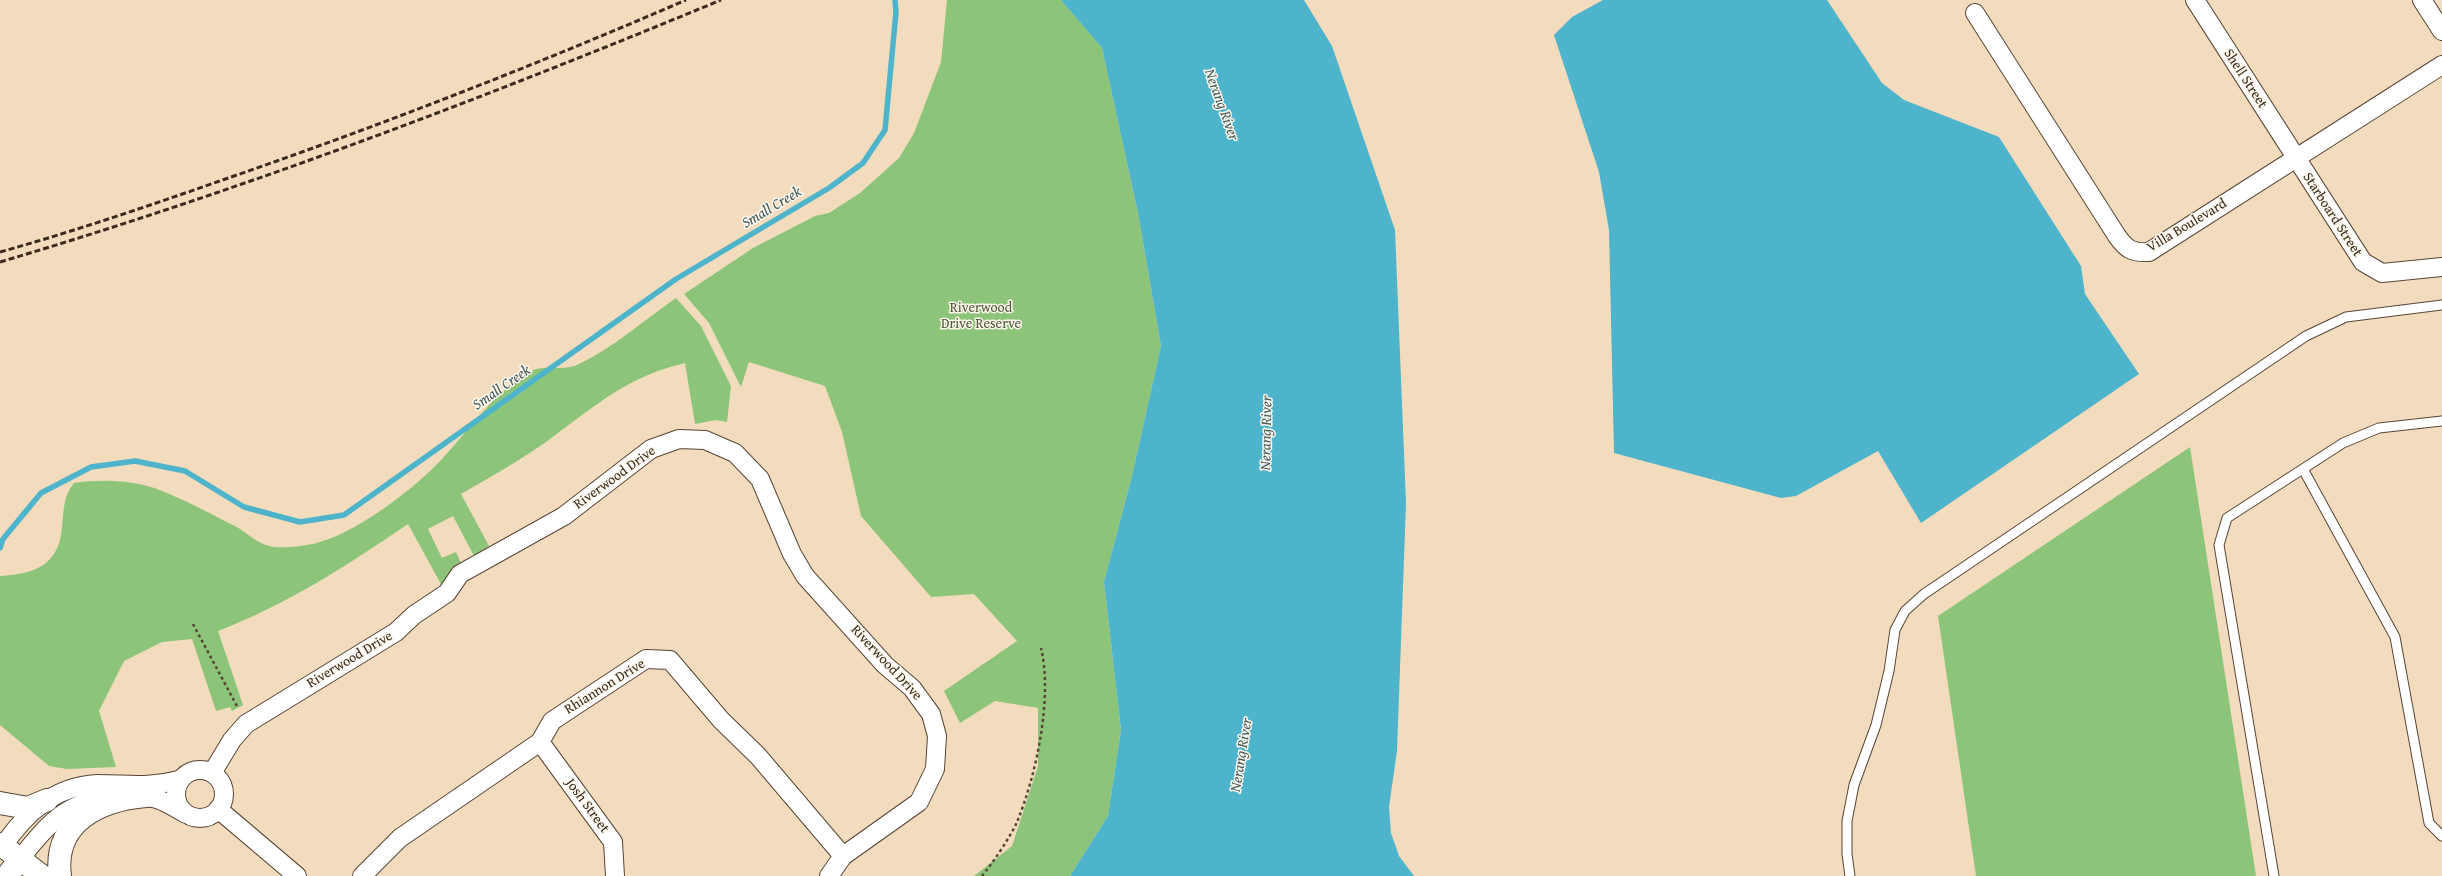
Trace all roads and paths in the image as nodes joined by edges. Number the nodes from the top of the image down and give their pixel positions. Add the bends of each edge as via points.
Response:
1 (2195, 0) edge
2 (2422, 0) edge
3 (1975, 14) dead end
4 (2442, 31) edge
5 (2442, 65) edge
6 (2296, 158) junction
7 (2442, 267) edge
8 (2442, 305) edge
9 (2442, 422) edge
10 (2303, 469) junction
11 (193, 624) dead end
12 (1042, 648) dead end
13 (246, 724) junction
14 (540, 742) junction
15 (212, 773) junction
16 (179, 780) junction
17 (146, 796) junction
18 (47, 800) junction
19 (0, 803) edge
20 (218, 810) junction
21 (186, 814) junction
22 (2442, 836) edge
23 (6, 855) edge
24 (843, 856) junction
25 (42, 876) edge
26 (60, 876) edge
27 (297, 876) edge
28 (362, 876) edge
29 (615, 876) edge
30 (829, 876) edge
31 (982, 876) edge
32 (1850, 876) edge
33 (2274, 876) edge

1 - 6 street, Shell Street
2 - 4 street
3 - 6 street, Villa Boulevard via 2125,248 2136,253 2149,252
5 - 6 street, Villa Boulevard
6 - 7 street, Starboard Street via 2362,262 2382,273
8 - 32 lane via 2346,317 2306,336 1924,594 1905,610 1896,630 1876,725 1854,785 1847,821
9 - 10 lane via 2379,428 2343,443
10 - 22 lane via 2395,637 2429,823
10 - 33 lane via 2227,518 2219,545
11 - 13 path
12 - 31 path via 1046,666 1041,727 1033,773 1016,824
13 - 15 street, Riverwood Drive via 232,740
13 - 24 street, Riverwood Drive via 396,632 447,593 460,574 564,516 651,449 679,439 705,440 735,454 760,479 792,554 805,576 885,665 912,688 930,714 936,736 935,769 919,802
14 - 24 street, Rhiannon Drive via 552,721 646,659 670,660 721,720 758,756
14 - 28 street, Rhiannon Drive via 400,838
14 - 29 street, Josh Street via 613,842
15 - 16 street via 194,770
15 - 20 street via 219,779 223,788 224,797
16 - 18 street via 154,786 84,786
16 - 21 street via 175,791 176,799 180,809
17 - 21 street via 160,799
17 - 23 street via 108,797 70,808
17 - 26 main road via 112,802 76,821 67,832 61,846
18 - 19 main road via 28,808
18 - 23 street via 24,818
20 - 21 street via 201,818
20 - 27 street
23 - 25 main road
24 - 30 street, Riverwood Drive

